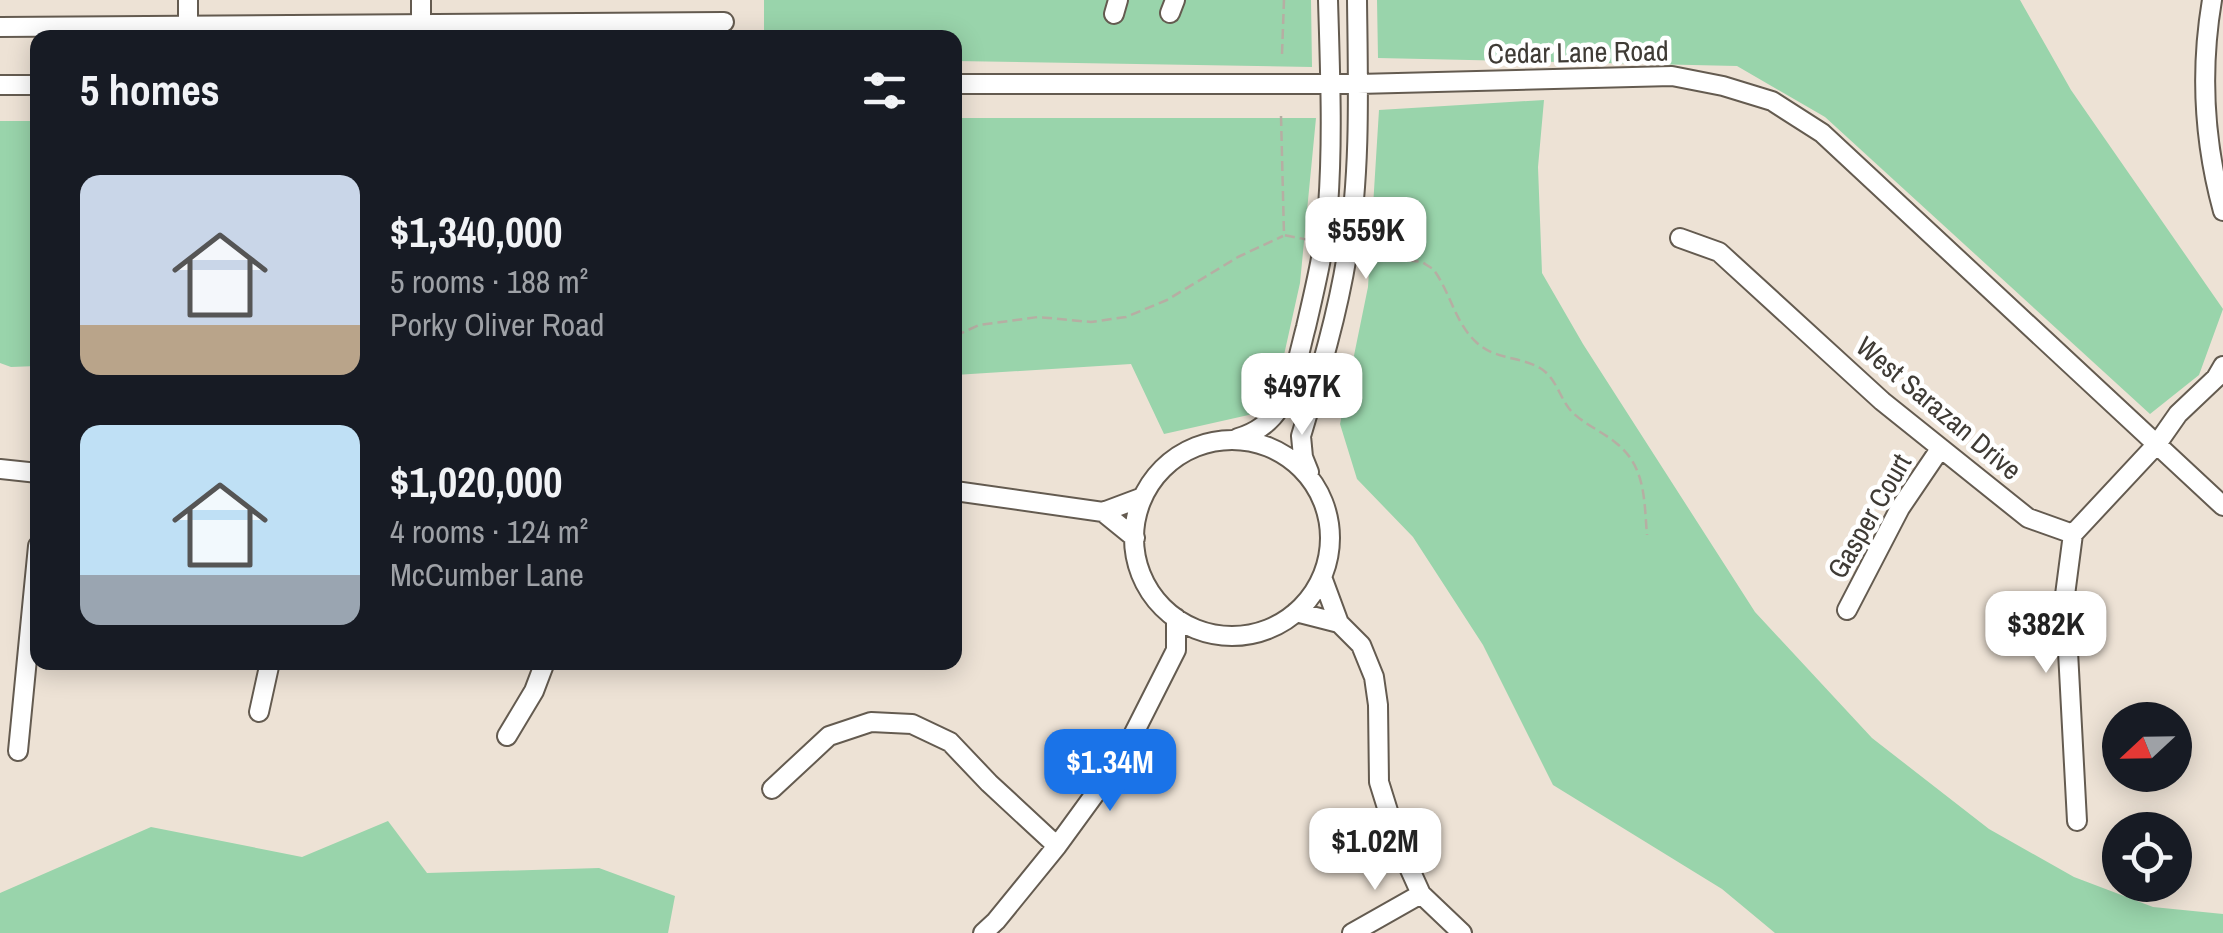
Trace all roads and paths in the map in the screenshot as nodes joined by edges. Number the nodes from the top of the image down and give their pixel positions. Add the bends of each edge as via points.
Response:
1 (188, 0) edge
2 (421, 0) edge
3 (1284, 0) edge
4 (1328, 0) edge
5 (1356, 0) edge
6 (2212, 0) edge
7 (724, 22) dead end
8 (421, 24) junction
9 (0, 28) edge
10 (94, 30) edge
11 (188, 30) edge
12 (246, 30) edge
13 (1282, 54) dead end
14 (962, 84) edge
15 (1330, 84) junction
16 (1358, 84) junction
17 (0, 85) edge
18 (30, 85) edge
19 (1281, 116) dead end
20 (2223, 212) edge
21 (1284, 235) junction
22 (1680, 238) dead end
23 (1322, 243) junction
24 (1348, 252) junction
25 (962, 333) edge
26 (2223, 366) edge
27 (1232, 440) junction
28 (2157, 444) junction
29 (1940, 449) junction
30 (0, 468) edge
31 (30, 472) edge
32 (1313, 482) junction
33 (962, 492) edge
34 (1144, 497) junction
35 (2223, 506) edge
36 (1103, 512) junction
37 (2073, 534) junction
38 (1647, 535) dead end
39 (1134, 538) junction
40 (1322, 577) junction
41 (1847, 610) dead end
42 (1296, 612) junction
43 (1176, 618) junction
44 (1340, 624) junction
45 (30, 628) edge
46 (1211, 633) junction
47 (1176, 650) junction
48 (268, 670) edge
49 (542, 670) edge
50 (259, 712) dead end
51 (508, 736) dead end
52 (18, 751) dead end
53 (772, 789) dead end
54 (2077, 820) dead end
55 (1056, 846) junction
56 (1421, 894) junction
57 (983, 933) edge
58 (1352, 933) edge
59 (1462, 933) edge

1 - 11 street
2 - 8 street
3 - 13 path
4 - 15 street
5 - 16 street
6 - 20 street via 2204,103
7 - 8 street
8 - 12 street
9 - 10 street
14 - 15 street, Cedar Lane Road
15 - 16 street, Cedar Lane Road
15 - 23 street
16 - 24 street
16 - 28 street, Cedar Lane Road via 1672,76 1772,100 1822,133
17 - 18 street
19 - 21 path
21 - 23 path
21 - 25 path via 1126,317 1038,318
22 - 29 street, West Sarazan Drive via 1719,252
23 - 27 street via 1296,367 1280,406 1252,434
24 - 32 street via 1302,436
24 - 38 path via 1433,268 1472,339 1552,378 1572,412 1630,455 1643,483
26 - 28 street
27 - 32 street via 1276,450
27 - 34 street via 1206,443 1174,459
28 - 35 street, Cedar Lane Road
28 - 37 street
29 - 37 street, West Sarazan Drive via 2028,518
29 - 41 street, Gasper Court via 1900,508
30 - 31 street
32 - 40 street via 1330,534
33 - 36 street
34 - 36 street
34 - 39 street
36 - 39 street
37 - 54 street via 2065,595
39 - 43 street via 1140,572
40 - 42 street
40 - 44 street
42 - 44 street
42 - 46 street via 1255,633
43 - 46 street
43 - 47 street
44 - 56 street via 1361,645 1374,677 1379,782
45 - 52 street
46 - 47 street
47 - 55 street via 1100,787
48 - 50 street
49 - 51 street
53 - 55 street via 829,736 871,722 912,724 950,742
55 - 57 street
56 - 58 street
56 - 59 street

